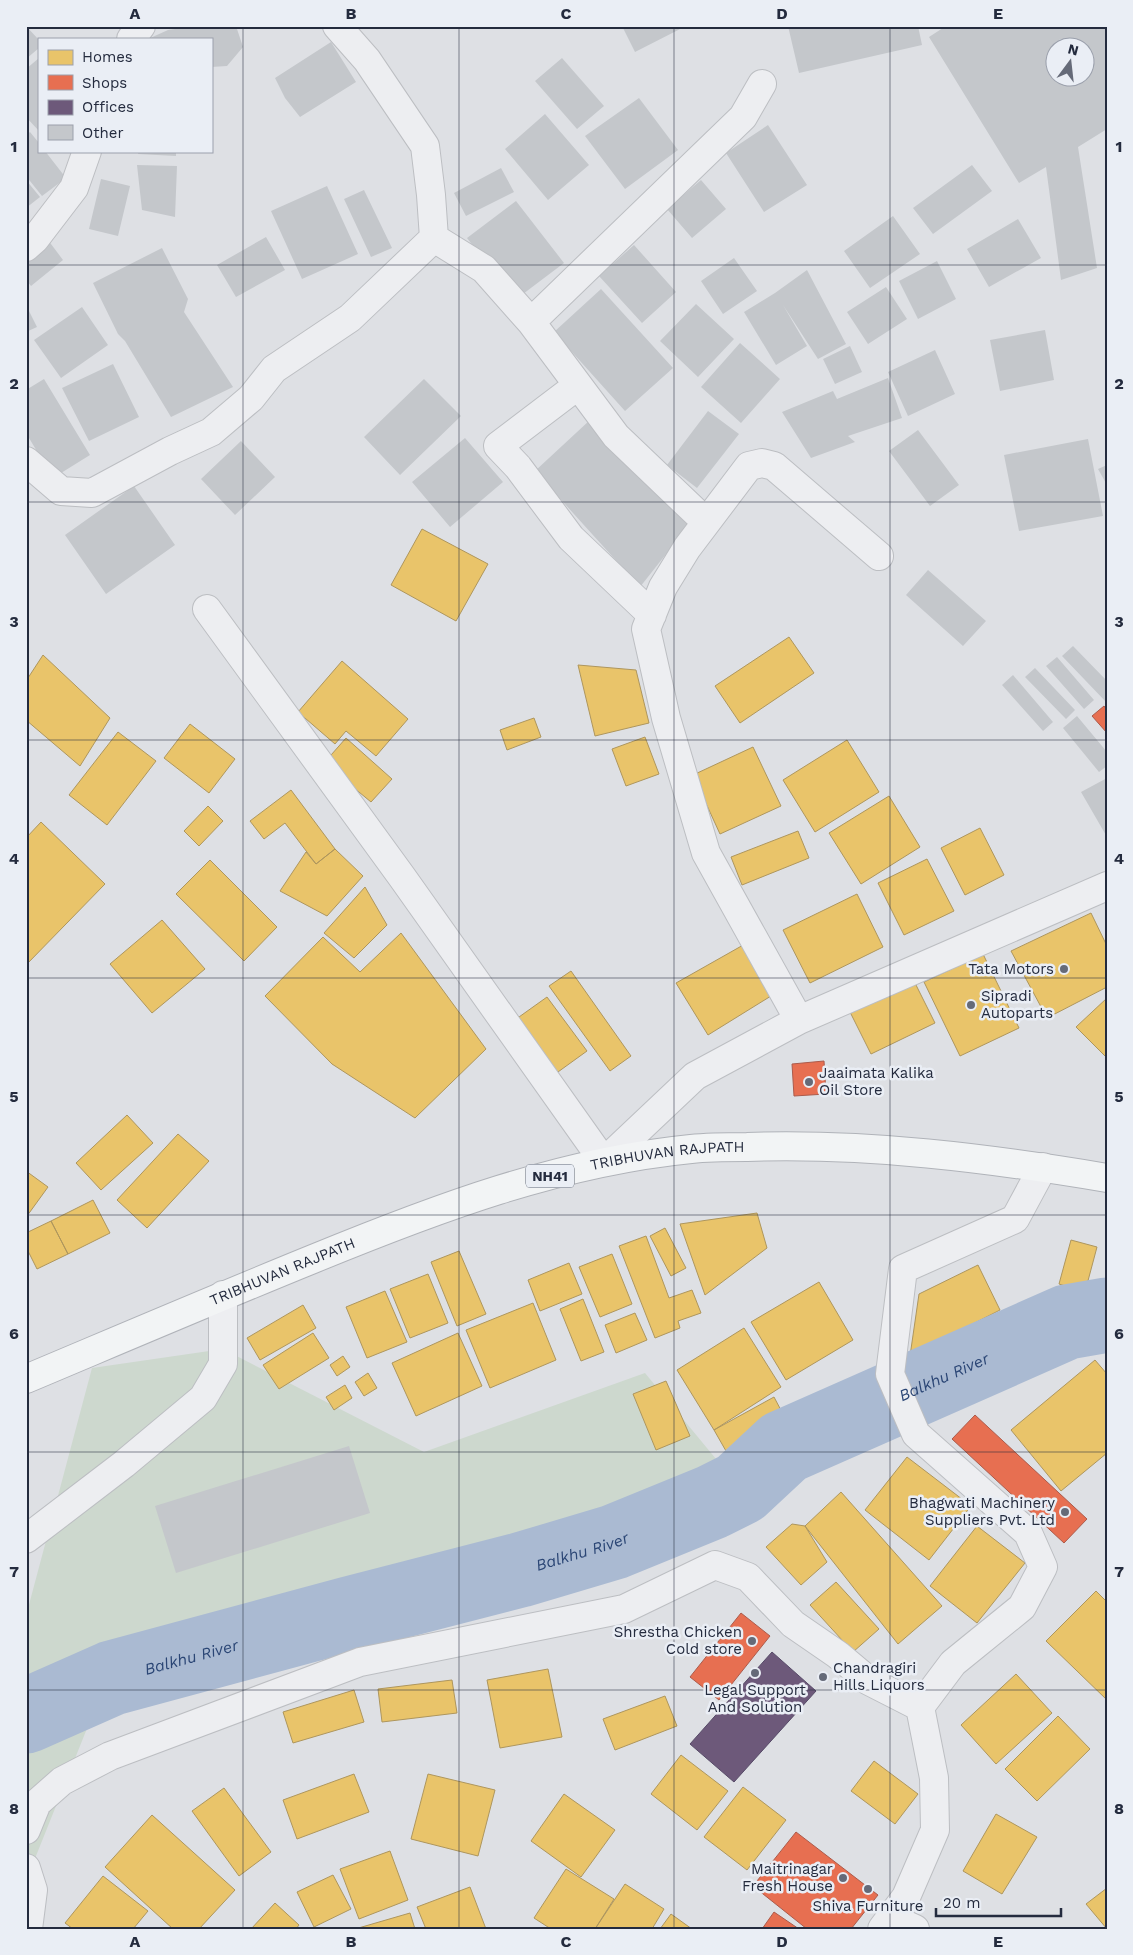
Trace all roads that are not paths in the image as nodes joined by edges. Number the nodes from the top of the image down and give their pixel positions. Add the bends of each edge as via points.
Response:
1 (141, 26) edge
2 (337, 26) edge
3 (132, 38) edge
4 (762, 84) dead end
5 (87, 152) edge
6 (434, 238) junction
7 (26, 247) edge
8 (531, 322) junction
9 (577, 386) junction
10 (26, 460) edge
11 (706, 522) junction
12 (879, 556) dead end
13 (207, 609) dead end
14 (652, 615) junction
15 (1107, 886) edge
16 (799, 1020) junction
17 (604, 1162) junction
18 (1043, 1167) junction
19 (1107, 1178) edge
20 (223, 1295) junction
21 (26, 1379) edge
22 (26, 1539) edge
23 (920, 1707) junction
24 (26, 1830) edge
25 (26, 1868) edge
26 (896, 1925) edge
27 (28, 1929) edge

1 - 3 street
2 - 6 street via 367,60 425,146
4 - 8 street via 743,117
5 - 7 street via 74,188
6 - 8 street via 484,269
6 - 10 street via 350,318 274,369 251,398 211,432 92,493 61,491
8 - 9 street
9 - 11 street via 616,436
9 - 14 street via 498,446 571,538
11 - 12 street via 749,466 762,462 774,466
11 - 14 street via 663,587
13 - 17 street
14 - 16 street via 646,629 666,718 706,853
15 - 16 street
16 - 17 street via 695,1076
17 - 18 highway, TRIBHUVAN RAJPATH / NH41 via 692,1149 782,1146 891,1149
17 - 20 highway, TRIBHUVAN RAJPATH / NH41 via 490,1192 383,1230
18 - 19 highway, TRIBHUVAN RAJPATH / NH41
18 - 23 street via 1015,1219 903,1269 890,1374 916,1434 1028,1534 1043,1568 1022,1607 953,1663
20 - 21 highway, TRIBHUVAN RAJPATH / NH41
20 - 22 street via 223,1364 203,1398
23 - 24 street via 869,1681 793,1624 748,1577 715,1565 624,1609 360,1662 110,1756 62,1782 38,1803
23 - 26 street via 934,1778 935,1830
25 - 27 street via 33,1890

